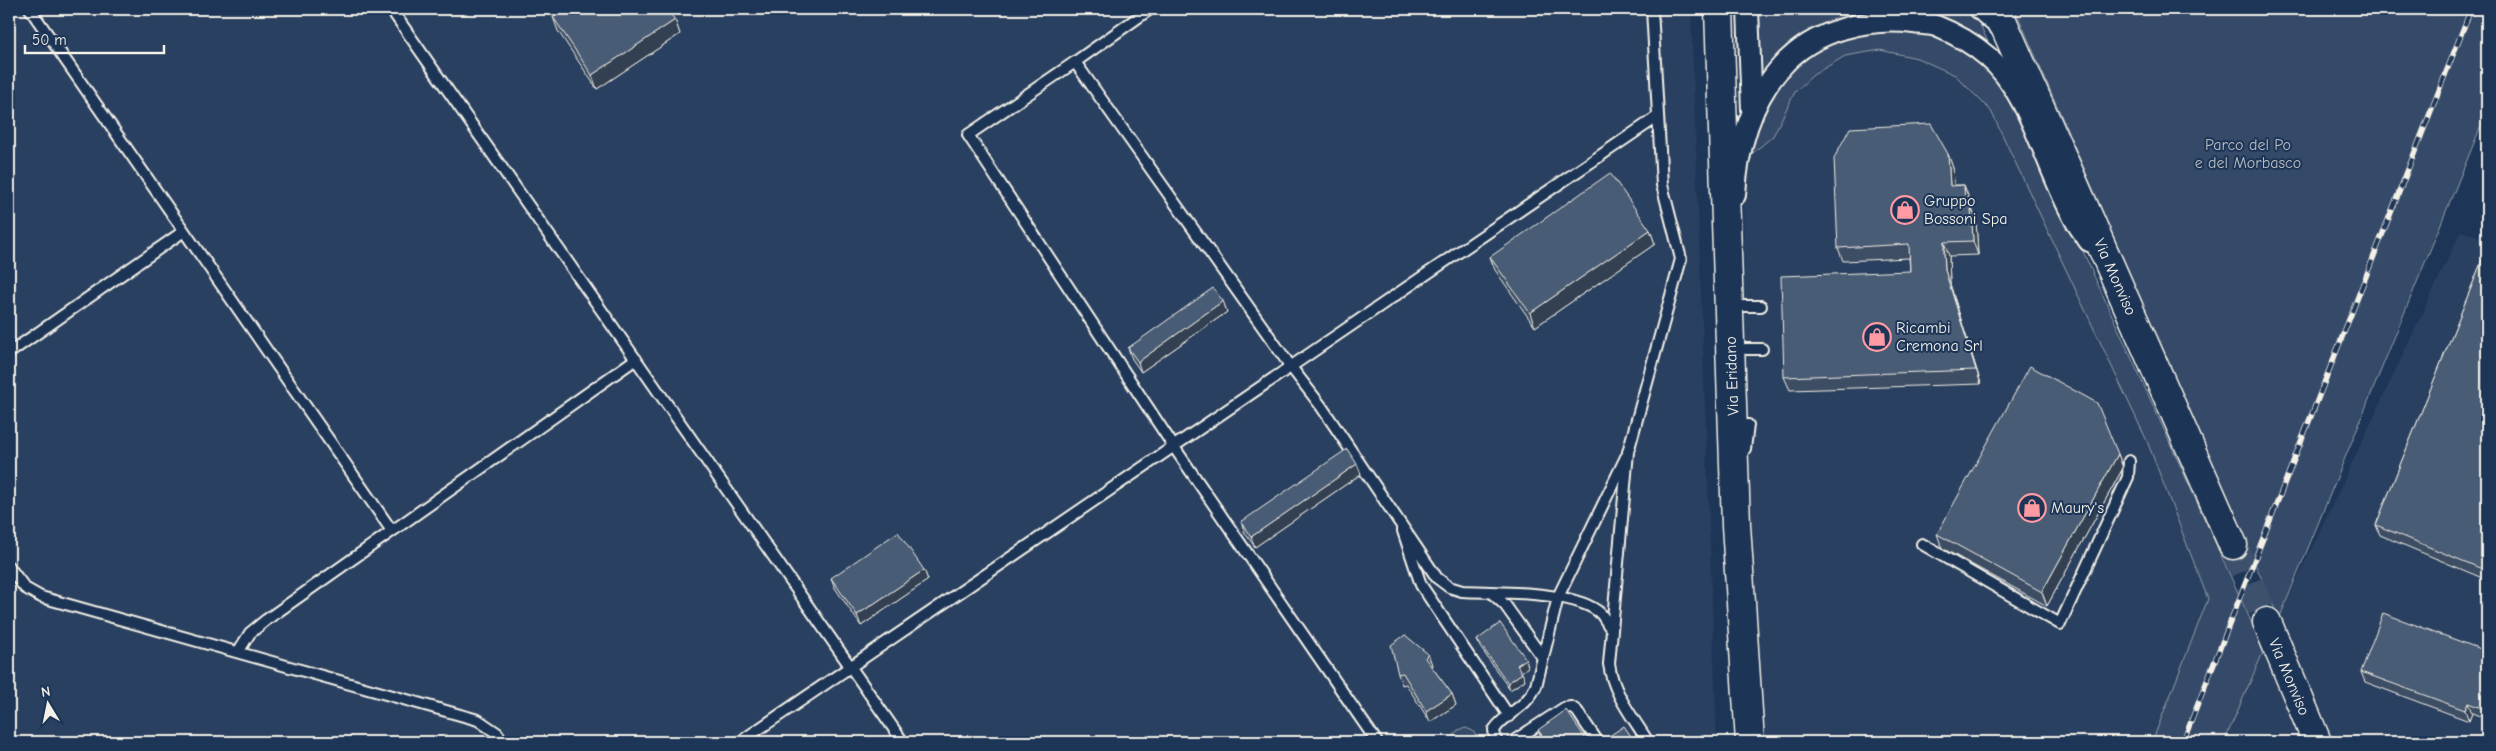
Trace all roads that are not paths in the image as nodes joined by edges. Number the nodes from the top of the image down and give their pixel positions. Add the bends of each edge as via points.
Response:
1 (30, 9) edge
2 (391, 9) edge
3 (1150, 9) edge
4 (1652, 9) edge
5 (1719, 9) edge
6 (1748, 9) edge
7 (1980, 9) edge
8 (2000, 15) edge
9 (1075, 62) junction
10 (1753, 112) junction
11 (1657, 117) junction
12 (184, 231) junction
13 (1728, 255) junction
14 (2117, 282) junction
15 (1744, 306) dead end
16 (1761, 306) dead end
17 (1762, 349) dead end
18 (1746, 350) dead end
19 (9, 353) edge
20 (636, 360) junction
21 (1291, 367) junction
22 (1748, 425) dead end
23 (1174, 447) junction
24 (1628, 452) junction
25 (2129, 461) dead end
26 (1735, 477) junction
27 (1398, 518) junction
28 (392, 531) junction
29 (1922, 544) dead end
30 (2233, 545) tunnel mouth
31 (9, 567) edge
32 (1492, 593) junction
33 (1558, 597) junction
34 (2267, 622) tunnel mouth
35 (1612, 630) junction
36 (238, 652) junction
37 (1543, 658) junction
38 (851, 666) junction
39 (1509, 716) junction
40 (2315, 739) edge
41 (504, 742) edge
42 (740, 742) edge
43 (904, 742) edge
44 (1377, 742) edge
45 (1496, 742) edge
46 (1512, 742) edge
47 (1598, 742) edge
48 (1648, 742) edge
49 (1750, 742) edge

1 - 12 lane
2 - 20 lane
3 - 9 lane
4 - 11 lane
5 - 13 main road, Via Eridano
6 - 10 street
7 - 8 street
8 - 14 main road, Via Monviso
9 - 21 lane
9 - 23 lane via 968,135
10 - 13 street via 1740,153
10 - 14 street via 1770,80 1783,64 1818,38 1842,28 1871,22 1904,22 1934,26 1962,39 1989,57 2019,96 2072,216
11 - 21 lane
11 - 24 lane via 1662,185 1681,259
12 - 19 lane
12 - 28 lane
13 - 26 main road, Via Eridano
14 - 30 main road, Via Monviso
15 - 16 lane
17 - 18 lane
20 - 28 lane
20 - 38 lane
21 - 23 lane
21 - 27 lane
22 - 26 lane via 1742,465
23 - 38 lane
23 - 44 lane
24 - 33 lane
24 - 35 lane
25 - 29 lane via 2128,477 2060,624
26 - 49 main road, Via Eridano
27 - 32 lane via 1438,578 1449,587
27 - 39 lane via 1421,585
28 - 36 lane via 250,632
31 - 36 lane via 25,588 41,597
32 - 33 lane
32 - 37 lane via 1505,605
33 - 35 lane via 1584,604 1600,614
33 - 37 lane
34 - 40 main road, Via Monviso
35 - 48 lane via 1611,678 1616,692
36 - 41 lane via 478,720
37 - 39 lane via 1530,699
38 - 42 lane
38 - 43 lane
39 - 45 lane via 1494,730
46 - 47 lane via 1564,708 1571,707

